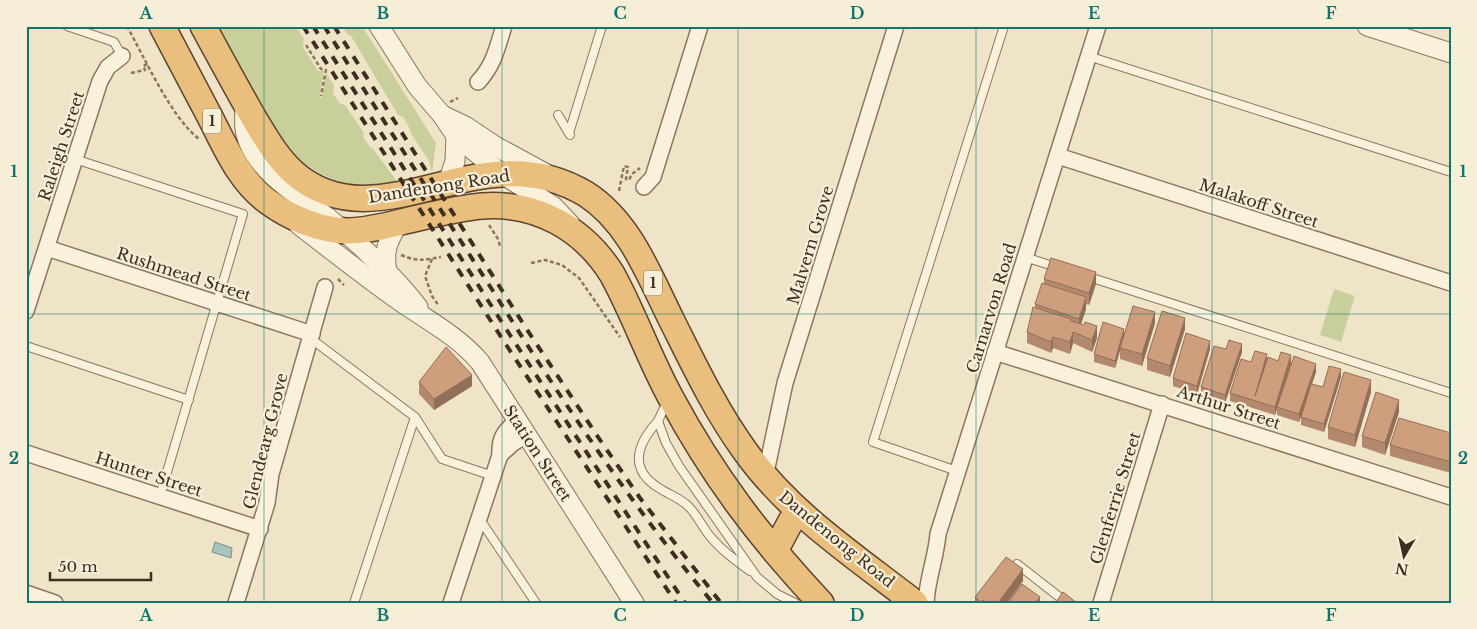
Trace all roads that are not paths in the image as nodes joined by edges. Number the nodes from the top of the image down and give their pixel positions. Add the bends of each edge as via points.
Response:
1 (67, 26) edge
2 (162, 26) edge
3 (203, 26) edge
4 (379, 26) edge
5 (504, 26) edge
6 (602, 26) edge
7 (700, 26) edge
8 (896, 26) edge
9 (1004, 26) edge
10 (1098, 26) edge
11 (1367, 26) edge
12 (1451, 53) edge
13 (122, 56) joint
14 (1088, 56) junction
15 (478, 82) dead end
16 (244, 102) junction
17 (445, 108) junction
18 (558, 115) dead end
19 (456, 136) junction
20 (1058, 156) junction
21 (75, 159) junction
22 (1451, 172) edge
23 (502, 174) junction
24 (448, 183) junction
25 (569, 185) junction
26 (644, 187) dead end
27 (275, 206) junction
28 (398, 223) junction
29 (343, 230) junction
30 (586, 242) junction
31 (47, 248) junction
32 (1025, 257) junction
33 (1067, 270) edge
34 (387, 272) junction
35 (1077, 273) edge
36 (1451, 282) edge
37 (325, 287) dead end
38 (217, 303) junction
39 (26, 311) edge
40 (433, 312) junction
41 (311, 336) junction
42 (26, 346) edge
43 (995, 352) junction
44 (1451, 393) edge
45 (670, 396) junction
46 (189, 400) junction
47 (1162, 404) junction
48 (415, 417) junction
49 (658, 421) junction
50 (522, 428) junction
51 (26, 453) edge
52 (957, 470) junction
53 (493, 476) junction
54 (765, 477) junction
55 (160, 496) junction
56 (1451, 497) edge
57 (798, 512) junction
58 (479, 518) junction
59 (260, 529) junction
60 (775, 551) junction
61 (1017, 564) edge
62 (757, 577) junction
63 (26, 593) edge
64 (55, 603) edge
65 (236, 603) edge
66 (354, 603) edge
67 (451, 603) edge
68 (536, 603) edge
69 (634, 603) edge
70 (794, 603) edge
71 (820, 603) edge
72 (915, 603) edge
73 (926, 603) edge
74 (1067, 603) edge
75 (1101, 603) edge

1 - 13 lane via 114,42
2 - 27 highway, Dandenong Road / 1 via 240,172
3 - 16 highway, Dandenong Road / 1
4 - 17 street via 418,86
5 - 15 street via 494,61
6 - 18 lane via 570,135
7 - 26 street via 653,177
8 - 54 street, Malvern Grove via 785,383
9 - 52 lane via 873,442
10 - 14 street, Carnarvon Road
11 - 12 street
13 - 21 street, Raleigh Street via 101,77
14 - 20 street, Carnarvon Road
14 - 22 lane
16 - 24 highway, Dandenong Road / 1 via 287,166 325,191 348,198 375,199
16 - 29 street, Station Street via 246,138 265,168 286,189
17 - 19 street
17 - 25 street via 465,126 501,149
19 - 23 street
19 - 24 street via 455,161
20 - 32 street, Carnarvon Road
20 - 36 street, Malakoff Street
21 - 31 street, Raleigh Street
21 - 38 lane via 243,214
23 - 24 highway, Dandenong Road / 1
23 - 25 highway, Dandenong Road / 1 via 533,174
23 - 30 street via 553,206
25 - 54 highway, Dandenong Road / 1 via 599,203 628,236 712,401
27 - 29 highway, Dandenong Road / 1 via 313,225
27 - 40 street, Station Street via 395,298
28 - 29 highway, Dandenong Road / 1
28 - 30 highway, Dandenong Road / 1 via 465,208 505,206 549,217
28 - 34 street via 386,246
29 - 34 street, Station Street
30 - 45 highway, Dandenong Road / 1 via 602,259 616,282
31 - 38 street, Rushmead Street
31 - 39 street, Raleigh Street
32 - 33 lane
32 - 43 street, Carnarvon Road
34 - 40 street, Station Street
35 - 44 lane
37 - 41 street, Glendearg Grove
38 - 41 street, Rushmead Street
38 - 46 lane
40 - 50 street, Station Street via 480,362
41 - 48 lane
41 - 59 street, Glendearg Grove
42 - 46 lane
43 - 47 street, Arthur Street
43 - 52 street, Carnarvon Road
45 - 49 lane
45 - 60 highway, Dandenong Road / 1 via 715,473
46 - 55 lane
47 - 56 street, Arthur Street
47 - 75 street, Glenferrie Street
48 - 53 lane via 442,459
48 - 66 lane
49 - 62 lane via 680,466
49 - 62 lane via 640,447 640,464 644,473 651,482 681,500 718,544
50 - 53 street via 500,455
50 - 69 street, Station Street
51 - 55 street, Hunter Street
52 - 73 street, Carnarvon Road via 938,534
53 - 58 street
54 - 57 highway, Dandenong Road / 1
55 - 59 street, Hunter Street
57 - 60 highway
57 - 72 highway, Dandenong Road / 1
58 - 67 street
58 - 68 lane
59 - 65 street, Glendearg Grove
60 - 71 highway, Dandenong Road / 1
61 - 74 lane
62 - 70 lane
63 - 64 street

